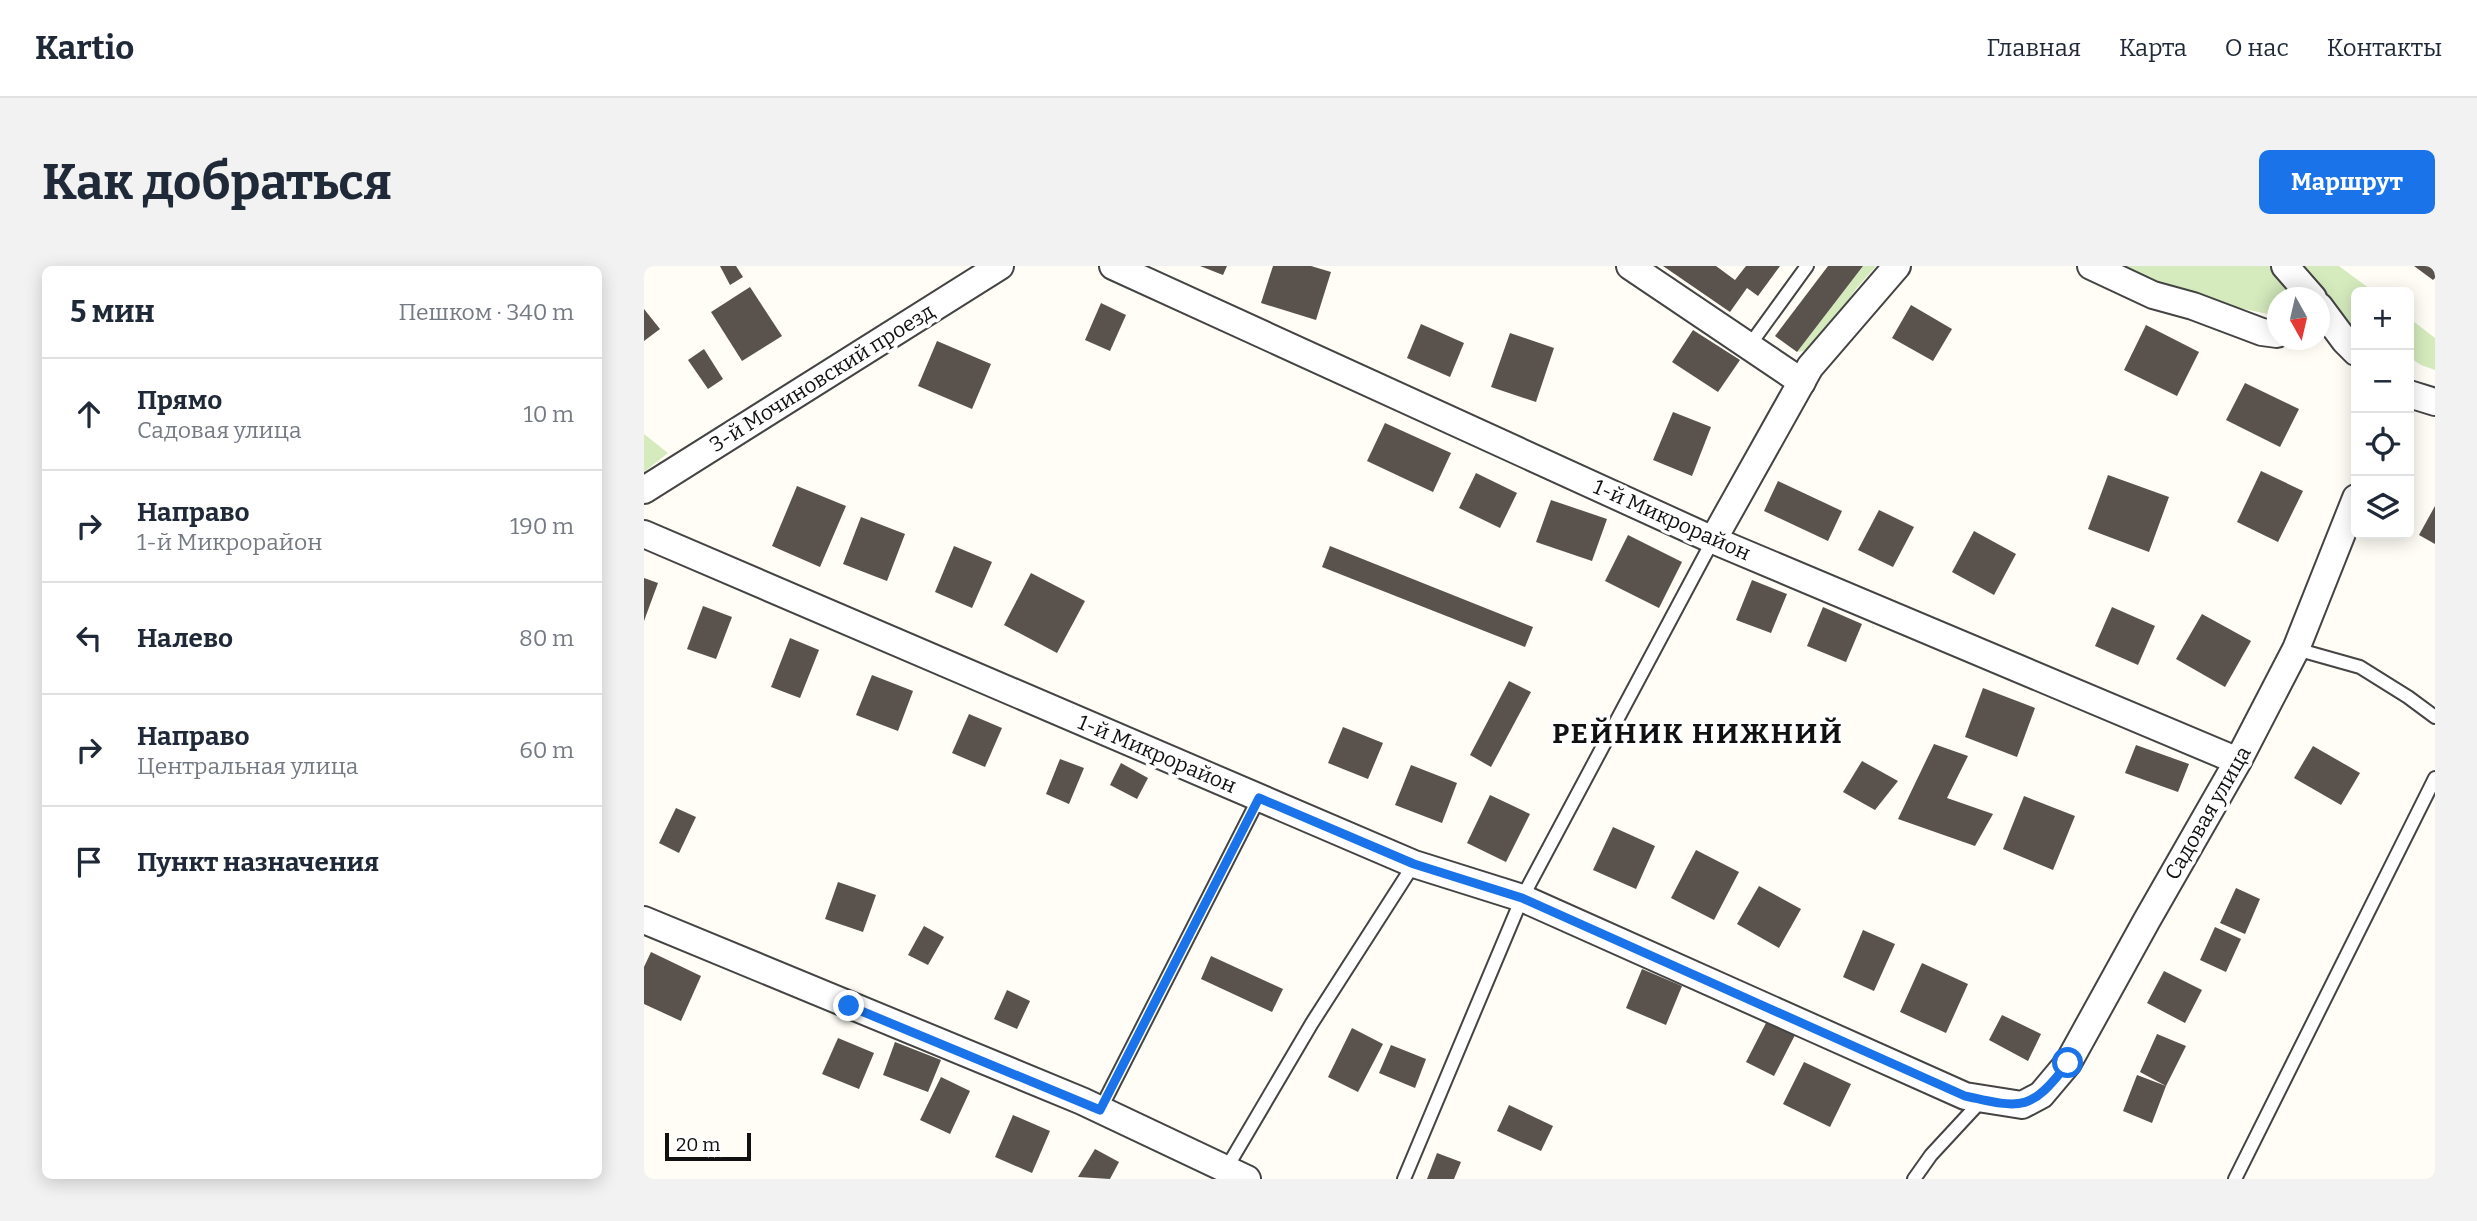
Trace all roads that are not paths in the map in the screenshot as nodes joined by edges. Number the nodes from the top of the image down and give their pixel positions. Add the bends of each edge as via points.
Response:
1 (1000, 266) edge
2 (1112, 266) edge
3 (1630, 266) edge
4 (1807, 266) edge
5 (1897, 266) edge
6 (2091, 266) edge
7 (2285, 266) edge
8 (2304, 287) edge
9 (2330, 326) edge
10 (2267, 333) edge
11 (2340, 344) edge
12 (1749, 346) junction
13 (1802, 383) junction
14 (2414, 396) edge
15 (2435, 402) edge
16 (644, 489) edge
17 (2351, 511) edge
18 (644, 534) edge
19 (1713, 540) junction
20 (2296, 649) junction
21 (2435, 717) edge
22 (2238, 761) junction
23 (2435, 778) edge
24 (1259, 798) junction
25 (1414, 864) junction
26 (1522, 898) junction
27 (644, 920) edge
28 (1983, 1100) junction
29 (2022, 1105) joint
30 (1100, 1110) junction
31 (1237, 1174) edge
32 (1404, 1179) edge
33 (1914, 1179) edge
34 (2235, 1179) edge

1 - 16 street, 3-й Мочиновский проезд
2 - 19 street, 1-й Микрорайон
3 - 12 street
4 - 12 lane
5 - 13 street
6 - 10 street via 2153,295
7 - 8 street
9 - 11 street
12 - 13 street
13 - 19 street
14 - 15 street
17 - 20 street, Садовая улица
18 - 24 street, 1-й Микрорайон
19 - 22 street, 1-й Микрорайон
19 - 26 lane
20 - 21 lane via 2360,667
20 - 22 street, Садовая улица
22 - 29 street, Садовая улица via 2068,1063 2050,1087
23 - 34 lane
24 - 25 street, 1-й Микрорайон
24 - 30 lane
25 - 26 street, 1-й Микрорайон
25 - 31 lane via 1312,1023
26 - 28 street, 1-й Микрорайон via 1965,1096
26 - 32 lane
27 - 30 street
28 - 29 street, 1-й Микрорайон
28 - 33 lane
30 - 31 street

